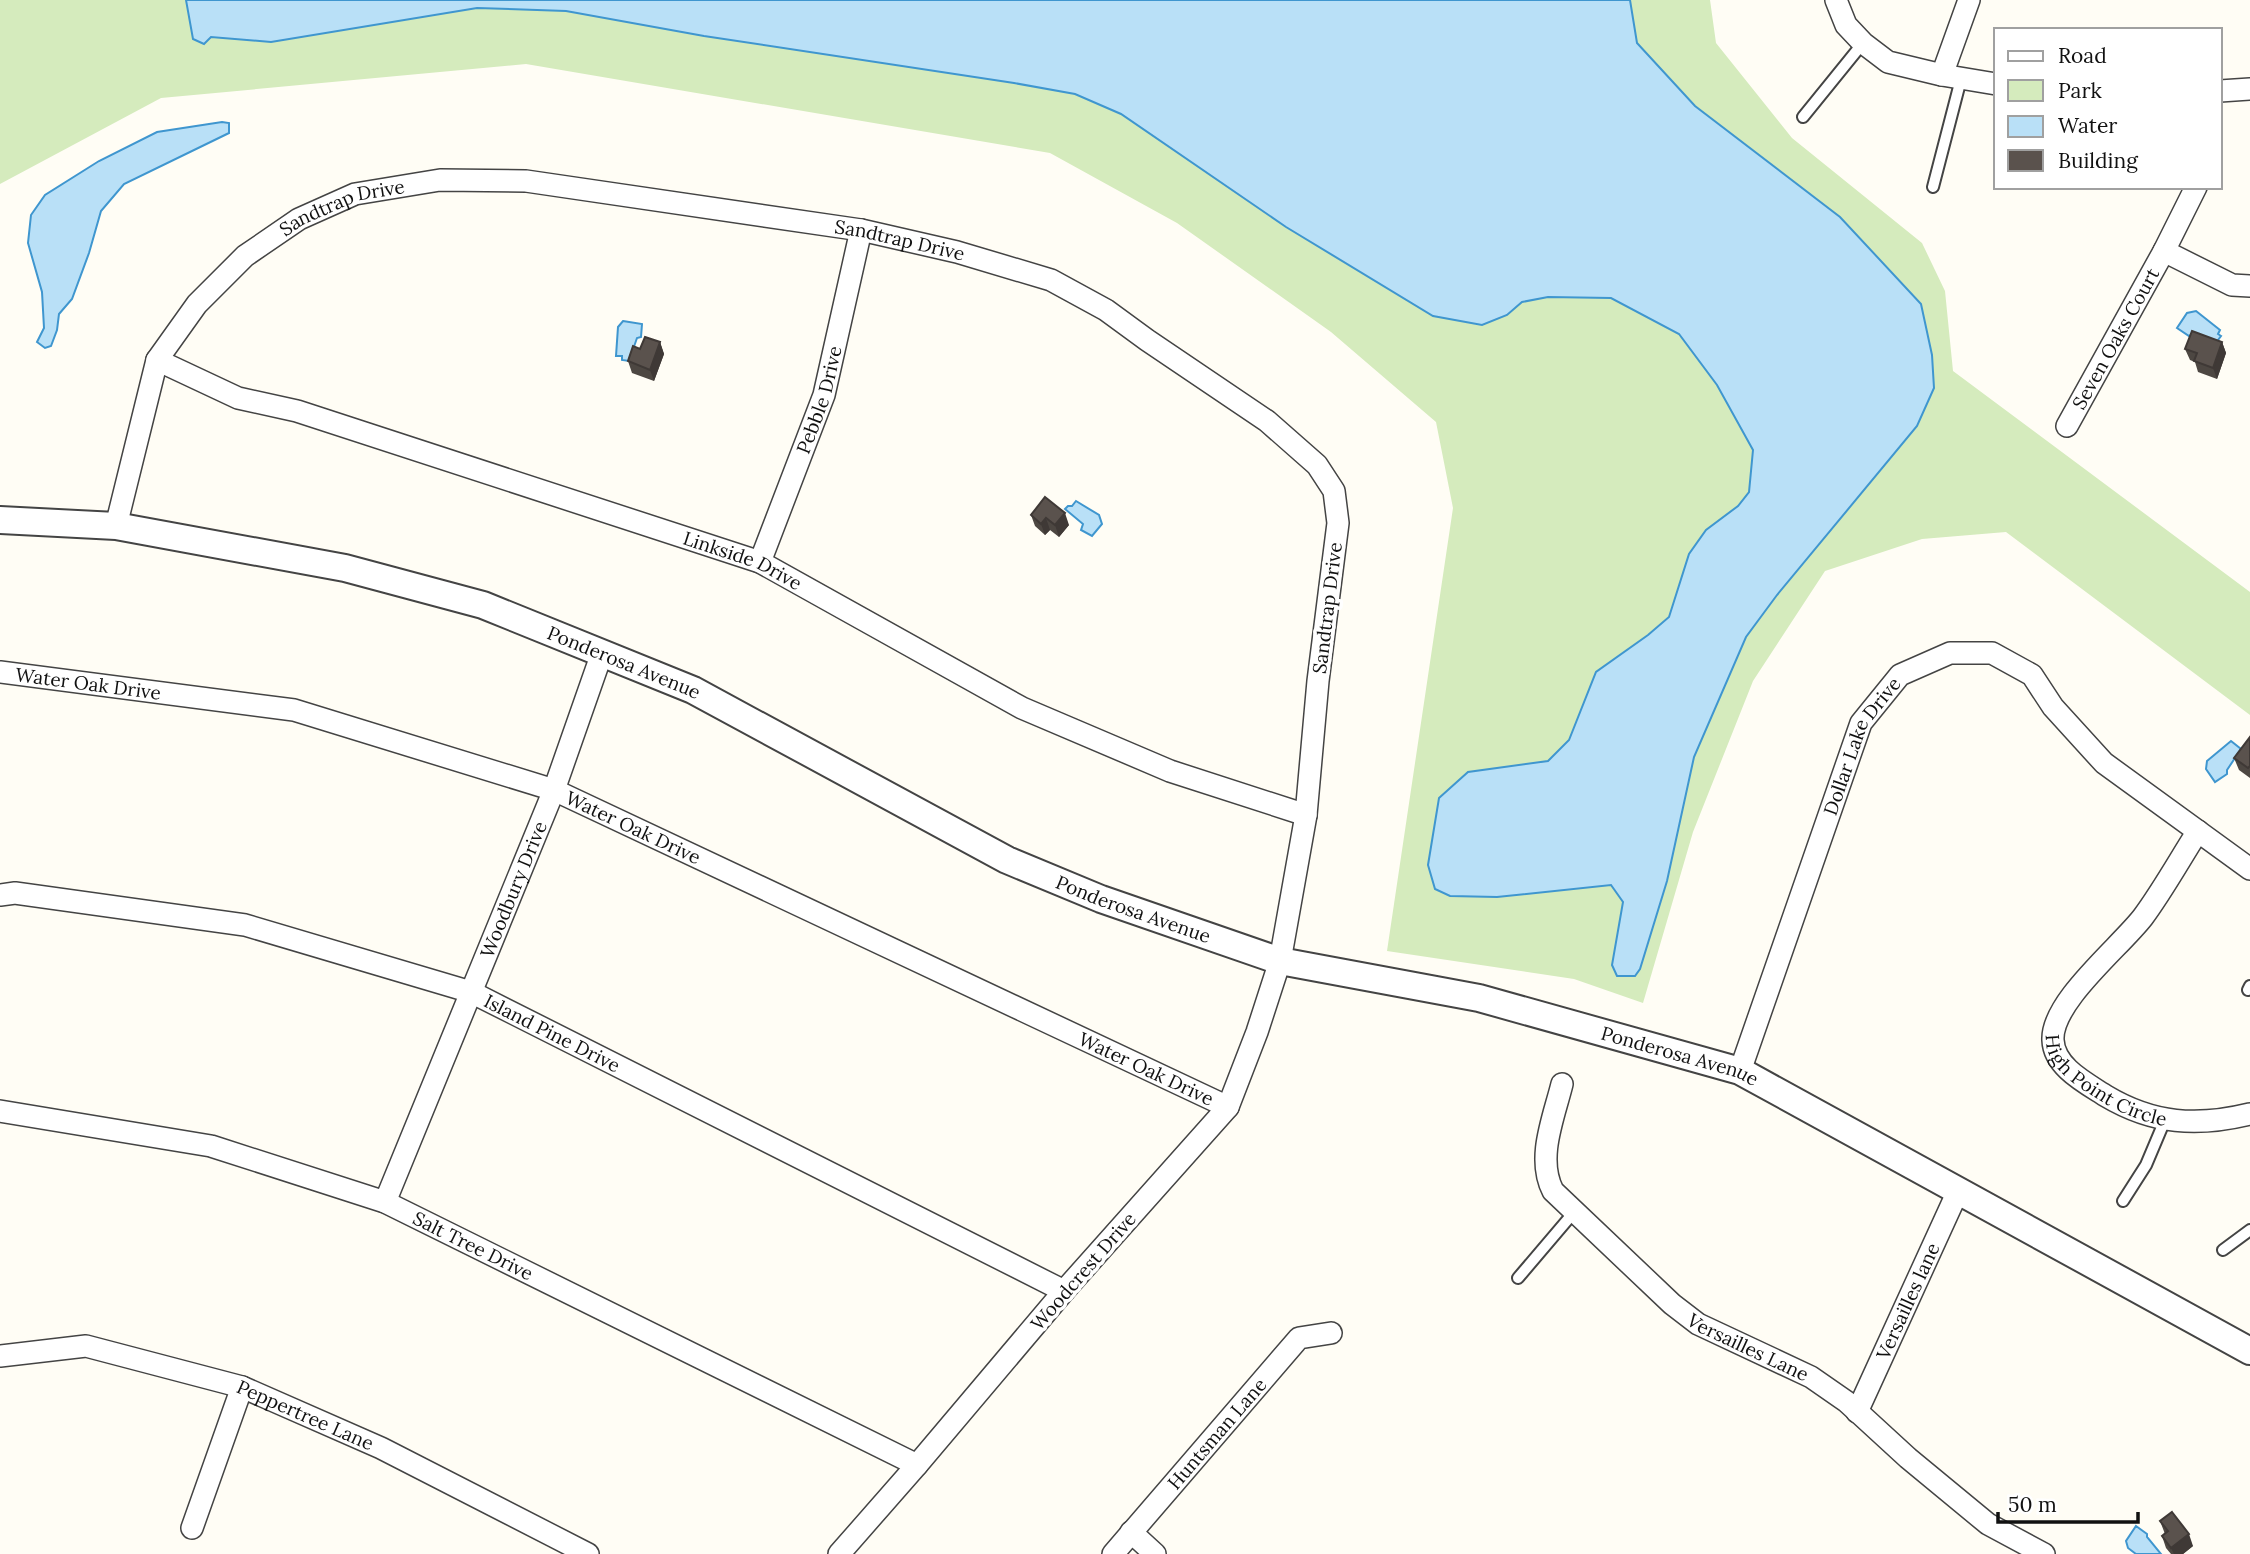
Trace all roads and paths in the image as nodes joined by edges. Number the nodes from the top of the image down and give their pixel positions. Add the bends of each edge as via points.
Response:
1 (1836, 0) edge
2 (1969, 0) edge
3 (1863, 43) junction
4 (1952, 77) junction
5 (1994, 84) edge
6 (2250, 89) edge
7 (2222, 91) edge
8 (1803, 117) dead end
9 (1933, 187) dead end
10 (2195, 189) edge
11 (861, 230) junction
12 (2164, 251) junction
13 (2250, 286) edge
14 (157, 360) junction
15 (2067, 426) dead end
16 (0, 520) edge
17 (117, 526) junction
18 (760, 562) junction
19 (602, 653) junction
20 (0, 672) edge
21 (554, 790) junction
22 (1306, 815) junction
23 (2198, 831) junction
24 (2250, 869) edge
25 (0, 895) edge
26 (1280, 961) junction
27 (471, 992) junction
28 (1740, 1072) junction
29 (1562, 1084) dead end
30 (1228, 1107) junction
31 (0, 1111) edge
32 (2250, 1114) edge
33 (2165, 1119) junction
34 (1958, 1191) junction
35 (2123, 1201) dead end
36 (384, 1202) junction
37 (1575, 1211) junction
38 (2250, 1230) edge
39 (2222, 1250) dead end
40 (1518, 1278) dead end
41 (1064, 1291) junction
42 (1331, 1333) dead end
43 (2250, 1351) edge
44 (0, 1356) edge
45 (242, 1387) junction
46 (1857, 1412) junction
47 (917, 1465) junction
48 (192, 1528) dead end
49 (1131, 1532) junction
50 (588, 1554) edge
51 (839, 1554) edge
52 (1113, 1554) edge
53 (1155, 1554) edge
54 (2044, 1554) edge

1 - 3 street via 1846,25
2 - 4 street
3 - 4 street via 1888,62
3 - 8 lane
4 - 5 street
4 - 9 lane
6 - 7 street
10 - 12 street, Seven Oaks Court
11 - 14 street, Sandtrap Drive via 526,181 440,180 355,194 299,219 245,256 197,304
11 - 18 street, Pebble Drive via 824,395
11 - 22 street, Sandtrap Drive via 1051,279 1106,310 1267,421 1317,465 1334,491 1338,523
12 - 13 street, Seven Oaks Court via 2232,285
12 - 15 street, Seven Oaks Court
14 - 17 street, Sandtrap Drive
14 - 18 street, Linkside Drive via 238,398 297,411
16 - 17 street, Ponderosa Avenue
17 - 19 street, Ponderosa Avenue via 345,568 483,605
18 - 22 street, Linkside Drive via 1022,708 1170,771
19 - 21 street, Woodbury Drive
19 - 26 street, Ponderosa Avenue via 693,690 1007,860 1101,899
20 - 21 street, Water Oak Drive via 294,709
21 - 27 street, Woodbury Drive
21 - 30 street, Water Oak Drive
22 - 26 street, Sandtrap Drive
23 - 24 street, Dollar Lake Drive
23 - 28 street, Dollar Lake Drive via 2104,763 2032,675 1992,653 1950,653 1900,675 1861,723
23 - 33 street, High Point Circle via 2143,917 2057,1018 2053,1041 2061,1062 2086,1083 2128,1109
25 - 27 street, Island Pine Drive via 15,893 245,925
26 - 28 street, Ponderosa Avenue via 1479,998
26 - 30 street, Woodcrest Drive
27 - 36 street, Woodbury Drive
27 - 41 street, Island Pine Drive
28 - 34 street, Ponderosa Avenue
29 - 37 street, Versailles Lane via 1546,1176 1553,1191
30 - 41 street, Woodcrest Drive
31 - 36 street, Salt Tree Drive via 211,1146
32 - 33 street, High Point Circle via 2222,1121
33 - 35 lane via 2146,1165
34 - 43 street, Ponderosa Avenue
34 - 46 street, Versailles lane
36 - 47 street, Salt Tree Drive
37 - 40 lane
37 - 46 street, Versailles Lane via 1698,1324 1811,1377
38 - 39 lane
41 - 47 street, Woodcrest Drive
42 - 49 street, Huntsman Lane via 1299,1338
44 - 45 street, Peppertree Lane via 86,1346
45 - 48 street
45 - 50 street, Peppertree Lane via 381,1448
46 - 54 street, Versailles Lane via 1988,1524
47 - 51 street, Woodcrest Drive
49 - 52 street, Huntsman Lane
49 - 53 street

